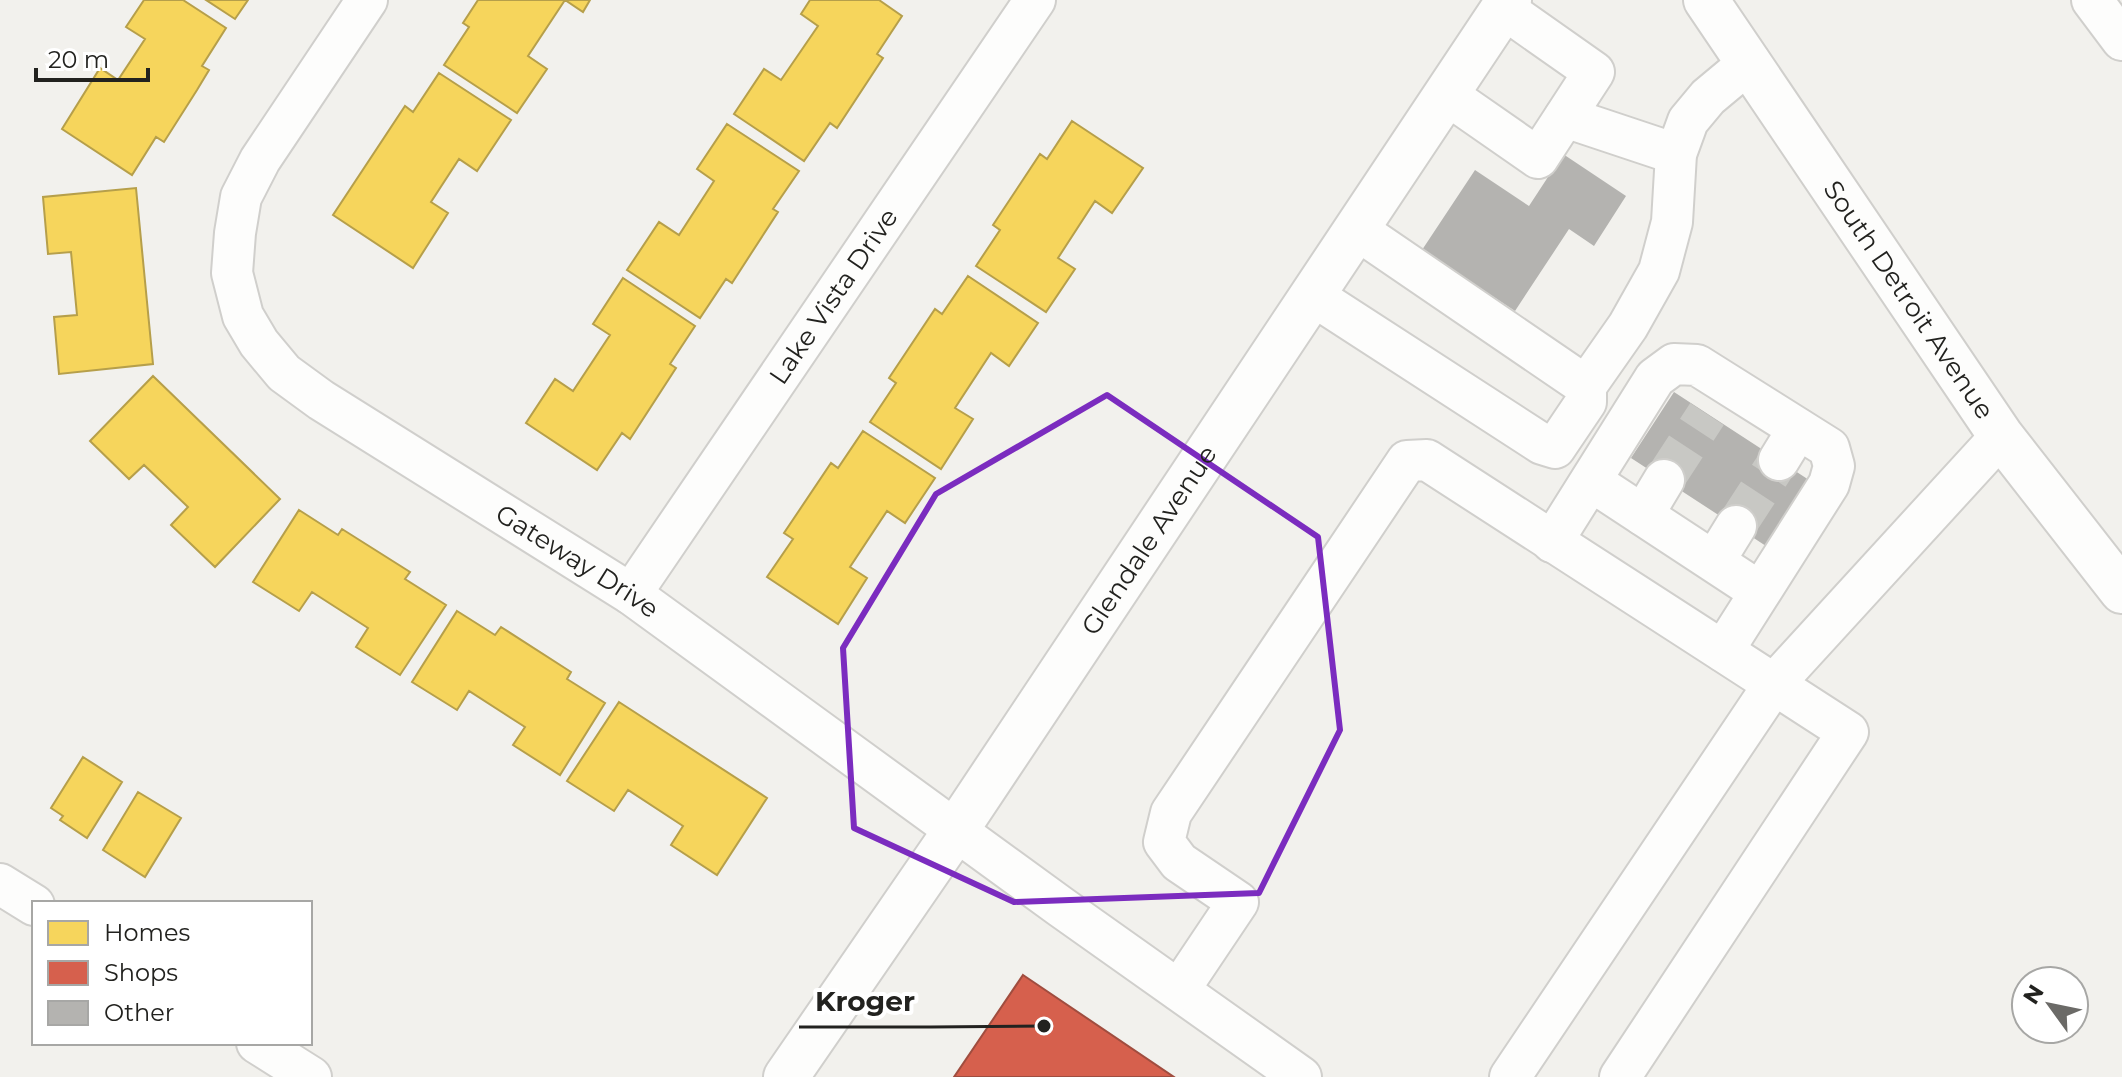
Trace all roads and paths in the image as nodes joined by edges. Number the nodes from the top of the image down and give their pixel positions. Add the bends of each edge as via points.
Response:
1 (367, 0) edge
2 (1035, 0) edge
3 (1706, 0) edge
4 (2092, 0) edge
5 (1506, 4) edge
6 (2122, 40) edge
7 (1750, 62) junction
8 (1446, 94) junction
9 (1565, 117) junction
10 (1676, 154) junction
11 (1356, 229) junction
12 (1312, 295) junction
13 (1586, 386) junction
14 (2001, 436) junction
15 (1664, 480) tunnel mouth
16 (1591, 481) junction
17 (1643, 515) junction
18 (1736, 526) tunnel mouth
19 (1552, 542) junction
20 (1715, 560) junction
21 (2122, 591) edge
22 (1760, 592) junction
23 (631, 594) junction
24 (1723, 651) junction
25 (1774, 684) junction
26 (956, 830) junction
27 (0, 884) edge
28 (32, 904) edge
29 (1179, 990) junction
30 (260, 1045) edge
31 (311, 1077) edge
32 (786, 1077) edge
33 (1301, 1077) edge
34 (1510, 1077) edge
35 (1620, 1077) edge

1 - 23 street, Gateway Drive via 241,197 232,273 243,316 284,373 321,400
2 - 23 street, Lake Vista Drive
3 - 7 main road, South Detroit Avenue
4 - 6 street
5 - 8 main road, Glendale Avenue
5 - 9 street via 1594,72
7 - 10 street via 1688,121
7 - 14 main road, South Detroit Avenue
8 - 9 street via 1538,158
8 - 11 main road, Glendale Avenue
9 - 10 street
10 - 13 street via 1672,222 1659,271
11 - 12 main road, Glendale Avenue
11 - 13 street
12 - 13 street via 1542,444 1555,448 1586,402
12 - 26 main road, Glendale Avenue
14 - 21 main road, South Detroit Avenue
14 - 25 street
15 - 17 street
16 - 17 street
16 - 19 street
16 - 22 street via 1655,378 1674,364 1697,365 1717,399 1788,445 1829,448 1834,466 1829,484
17 - 20 street
18 - 20 street
19 - 24 street
19 - 29 street via 1427,460 1407,461 1171,813 1164,842 1179,862 1238,902
20 - 22 street
22 - 24 street
23 - 26 street, Gateway Drive
24 - 25 street
25 - 34 street
25 - 35 street via 1848,732
26 - 29 street, Gateway Drive
26 - 32 main road, Glendale Avenue
27 - 28 street
29 - 33 street, Gateway Drive
30 - 31 street

